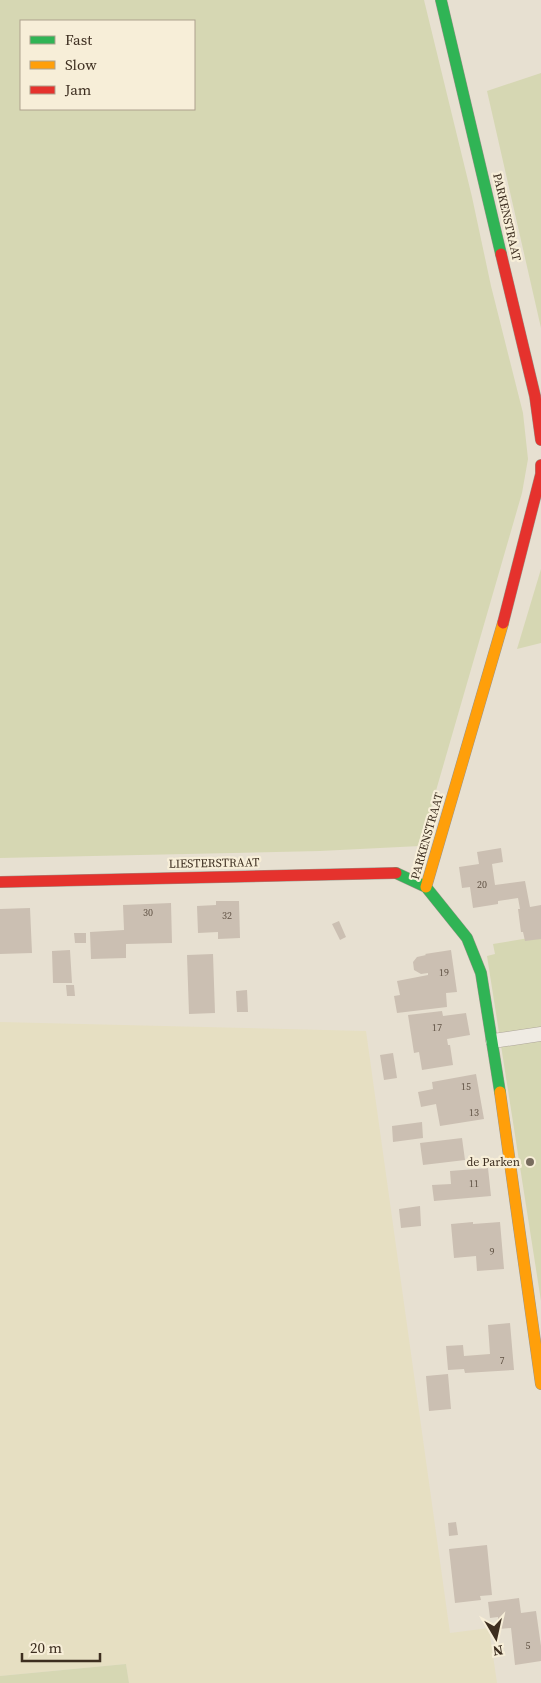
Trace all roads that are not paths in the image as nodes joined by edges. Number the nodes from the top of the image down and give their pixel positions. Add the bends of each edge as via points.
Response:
1 (442, 0) edge
2 (541, 440) edge
3 (541, 465) edge
4 (0, 882) edge
5 (426, 887) junction
6 (541, 1034) edge
7 (493, 1040) junction
8 (541, 1384) edge

1 - 2 street, PARKENSTRAAT via 535,396
3 - 5 street, PARKENSTRAAT via 500,633
4 - 5 street, LIESTERSTRAAT via 395,873
5 - 7 street, PARKENSTRAAT via 467,938 481,973
6 - 7 lane
7 - 8 street, PARKENSTRAAT

